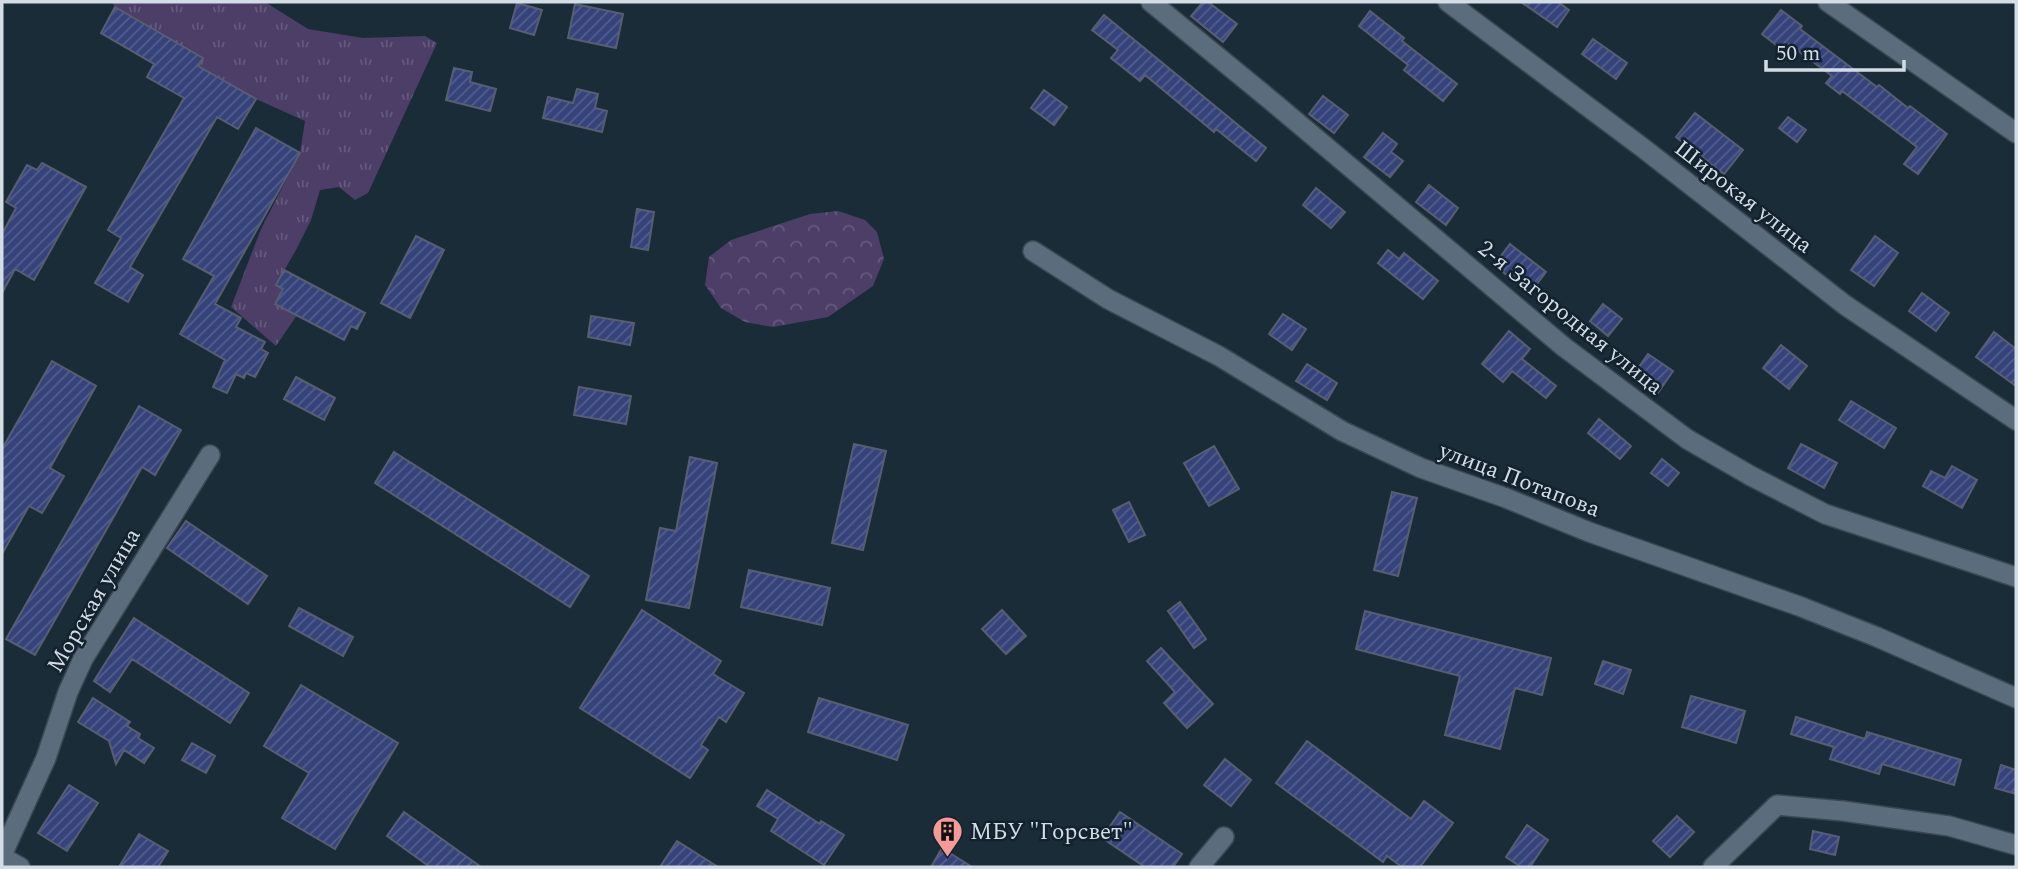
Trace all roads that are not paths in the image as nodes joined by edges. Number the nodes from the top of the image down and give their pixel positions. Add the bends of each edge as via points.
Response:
1 (1151, 2) edge
2 (1448, 2) edge
3 (1828, 2) edge
4 (2016, 133) edge
5 (1033, 251) dead end
6 (2016, 420) edge
7 (210, 455) dead end
8 (2016, 577) edge
9 (2016, 698) edge
10 (1224, 837) dead end
11 (2016, 845) edge
12 (2, 856) edge
13 (20, 867) edge
14 (1199, 867) edge
15 (1713, 867) edge

1 - 8 street, 2-я Загородная улица via 1564,347 1687,439 1825,514
2 - 6 street, Широкая улица via 1845,304
3 - 4 street
5 - 9 street, улица Потапова via 1108,299 1219,356 1342,430 1421,468 1799,606
7 - 12 street, Морская улица via 83,659
10 - 14 street
11 - 15 street via 1949,826 1777,805
12 - 13 street

